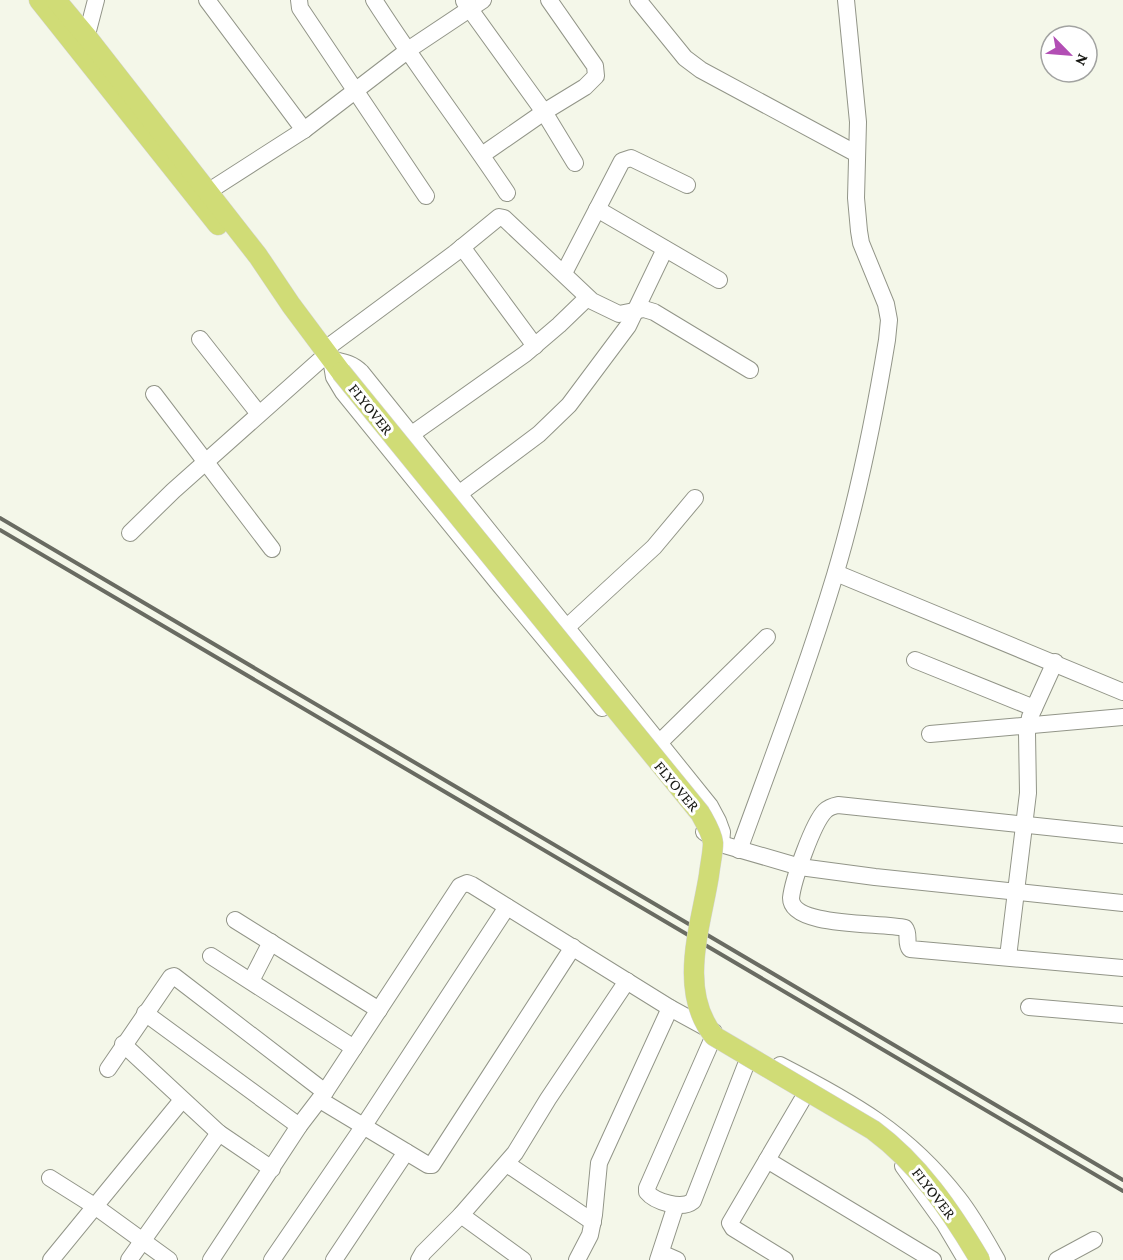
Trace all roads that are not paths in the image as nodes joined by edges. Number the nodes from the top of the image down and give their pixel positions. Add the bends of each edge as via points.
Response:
1 (39, 0) edge
2 (56, 0) edge
3 (96, 0) edge
4 (207, 0) edge
5 (299, 0) edge
6 (374, 0) edge
7 (549, 0) edge
8 (638, 0) edge
9 (846, 0) edge
10 (472, 3) edge
11 (84, 44) junction
12 (407, 51) junction
13 (356, 90) junction
14 (544, 112) junction
15 (304, 130) junction
16 (858, 154) junction
17 (482, 155) junction
18 (575, 163) dead end
19 (687, 185) dead end
20 (209, 191) junction
21 (507, 193) dead end
22 (426, 196) dead end
23 (597, 209) junction
24 (462, 247) junction
25 (665, 249) junction
26 (564, 273) junction
27 (719, 280) dead end
28 (587, 297) junction
29 (291, 305) junction
30 (636, 311) junction
31 (200, 339) dead end
32 (535, 346) junction
33 (331, 359) junction
34 (750, 370) dead end
35 (154, 394) dead end
36 (259, 414) junction
37 (412, 434) junction
38 (206, 463) junction
39 (460, 493) junction
40 (695, 498) dead end
41 (130, 533) dead end
42 (273, 549) dead end
43 (836, 573) junction
44 (566, 628) junction
45 (767, 637) dead end
46 (915, 660) dead end
47 (1055, 662) junction
48 (1123, 692) edge
49 (1034, 708) junction
50 (1123, 717) edge
51 (1029, 725) junction
52 (930, 734) dead end
53 (660, 742) junction
54 (1024, 825) junction
55 (1123, 835) edge
56 (721, 844) junction
57 (739, 850) junction
58 (800, 867) junction
59 (1017, 892) junction
60 (1123, 903) edge
61 (507, 907) junction
62 (235, 920) dead end
63 (271, 942) junction
64 (573, 947) junction
65 (212, 956) dead end
66 (1008, 957) junction
67 (1123, 968) edge
68 (250, 981) junction
69 (627, 981) junction
70 (1029, 1007) dead end
71 (670, 1008) junction
72 (379, 1010) junction
73 (145, 1013) junction
74 (1123, 1015) edge
75 (693, 1022) junction
76 (712, 1040) junction
77 (123, 1044) junction
78 (354, 1048) junction
79 (747, 1062) junction
80 (108, 1069) dead end
81 (805, 1095) junction
82 (322, 1096) junction
83 (182, 1100) junction
84 (299, 1126) junction
85 (363, 1127) junction
86 (219, 1133) junction
87 (406, 1152) junction
88 (767, 1160) junction
89 (507, 1164) junction
90 (272, 1170) junction
91 (50, 1178) dead end
92 (676, 1205) junction
93 (96, 1207) junction
94 (461, 1215) junction
95 (593, 1222) junction
96 (143, 1240) junction
97 (1094, 1240) dead end
98 (659, 1256) edge
99 (967, 1259) edge
100 (51, 1260) edge
101 (129, 1260) edge
102 (169, 1260) edge
103 (211, 1260) edge
104 (272, 1260) edge
105 (334, 1260) edge
106 (419, 1260) edge
107 (523, 1260) edge
108 (577, 1260) edge
109 (677, 1260) edge
110 (785, 1260) edge
111 (933, 1260) edge
112 (997, 1260) edge
113 (1057, 1260) edge

1 - 11 main road
2 - 11 main road
3 - 11 street
4 - 15 street
5 - 13 street via 300,8
6 - 12 street
7 - 14 street via 596,72 594,80 585,87
8 - 16 street via 678,49 701,70
9 - 16 street via 857,102
10 - 12 street
10 - 14 street
11 - 20 main road
11 - 29 main road via 249,264
12 - 13 street
12 - 17 street
13 - 15 street
13 - 22 street
14 - 17 street
14 - 18 street
15 - 20 street
16 - 43 street via 856,198 861,243 889,320 863,470
17 - 21 street
19 - 23 street via 631,158 625,159
20 - 29 main road
23 - 25 street
23 - 26 street
24 - 26 street via 495,219 503,218
24 - 32 street
24 - 33 street
25 - 27 street
25 - 30 street
26 - 28 street
28 - 30 street via 619,314
28 - 32 street
29 - 33 main road, FLYOVER
30 - 34 street via 654,312
30 - 39 street via 614,347 561,415
31 - 36 street
32 - 37 street
33 - 36 street
33 - 37 street via 354,365
33 - 56 street via 334,377 343,392 698,826
33 - 99 main road, FLYOVER, bridge via 700,813 713,842 694,966 696,998 707,1027 714,1036 893,1145 945,1204
35 - 38 street
36 - 38 street
37 - 39 street
38 - 41 street
38 - 42 street
39 - 44 street
40 - 44 street via 654,548
43 - 47 street
43 - 57 street
44 - 53 street
45 - 53 street
46 - 49 street
47 - 48 street
47 - 49 street
49 - 51 street
50 - 51 street
51 - 52 street
51 - 54 street
53 - 56 street via 710,806 722,832
54 - 55 street
54 - 58 street via 838,805 830,807 819,819
54 - 59 street
56 - 57 street
57 - 58 street
58 - 59 street
58 - 66 street via 791,903 806,916 902,927 907,931 910,949
59 - 60 street
59 - 66 street
61 - 64 street
61 - 72 street via 472,885 459,886
61 - 85 street
62 - 63 street
63 - 68 street
63 - 72 street
64 - 69 street
64 - 87 street via 434,1164 428,1165
65 - 68 street
66 - 67 street
68 - 78 street
69 - 71 street
69 - 89 street
70 - 74 street
71 - 75 street
71 - 95 street via 598,1163
72 - 78 street
73 - 77 street
73 - 82 street via 171,977 177,978
73 - 84 street
75 - 76 street
75 - 112 street via 840,1096 897,1134 959,1198
76 - 79 street
76 - 92 street via 646,1190 650,1196
77 - 80 street
77 - 83 street
78 - 82 street
79 - 81 street
79 - 92 street via 693,1201
81 - 88 street
81 - 99 street via 866,1132 891,1153
82 - 84 street
82 - 85 street
83 - 86 street
83 - 93 street
84 - 90 street
85 - 87 street
85 - 104 street
86 - 90 street
86 - 96 street
87 - 105 street
88 - 110 street via 730,1225
88 - 111 street
89 - 94 street
89 - 95 street
90 - 103 street
91 - 93 street
92 - 98 street
93 - 96 street
93 - 100 street
94 - 106 street
94 - 107 street
95 - 108 street
96 - 101 street
96 - 102 street
97 - 113 street
98 - 109 street

